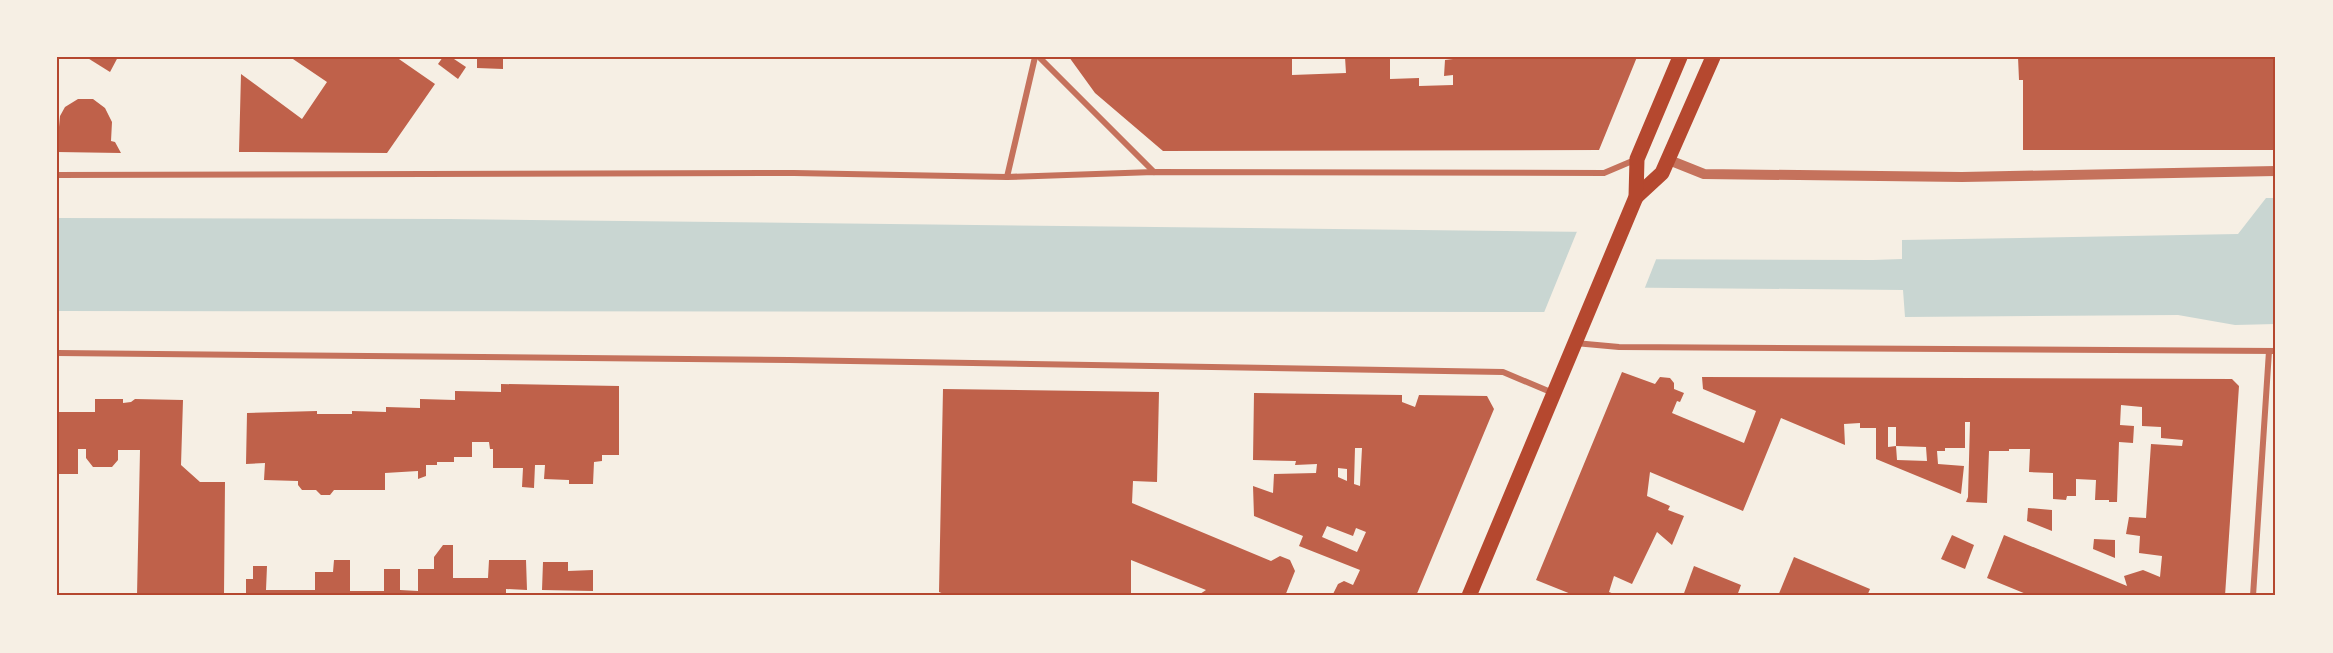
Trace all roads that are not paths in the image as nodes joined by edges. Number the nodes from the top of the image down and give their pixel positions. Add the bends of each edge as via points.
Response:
1 (1037, 57) edge
2 (1680, 57) edge
3 (1713, 57) edge
4 (1637, 159) junction
5 (1669, 160) junction
6 (2276, 171) edge
7 (1154, 172) junction
8 (57, 175) edge
9 (1007, 177) junction
10 (1636, 197) junction
11 (1577, 339) junction
12 (2272, 351) edge
13 (57, 352) edge
14 (1554, 393) junction
15 (1469, 596) edge
16 (2253, 596) edge

1 - 7 street
1 - 9 street
2 - 4 main road
3 - 5 main road
4 - 7 street via 1604,173
4 - 10 main road
5 - 6 street via 1704,174 1962,177
5 - 10 main road via 1662,173
7 - 9 street
8 - 9 street via 794,173
10 - 11 main road
11 - 12 street via 1631,347
11 - 14 main road
12 - 16 street
13 - 14 street via 1503,372
14 - 15 main road

